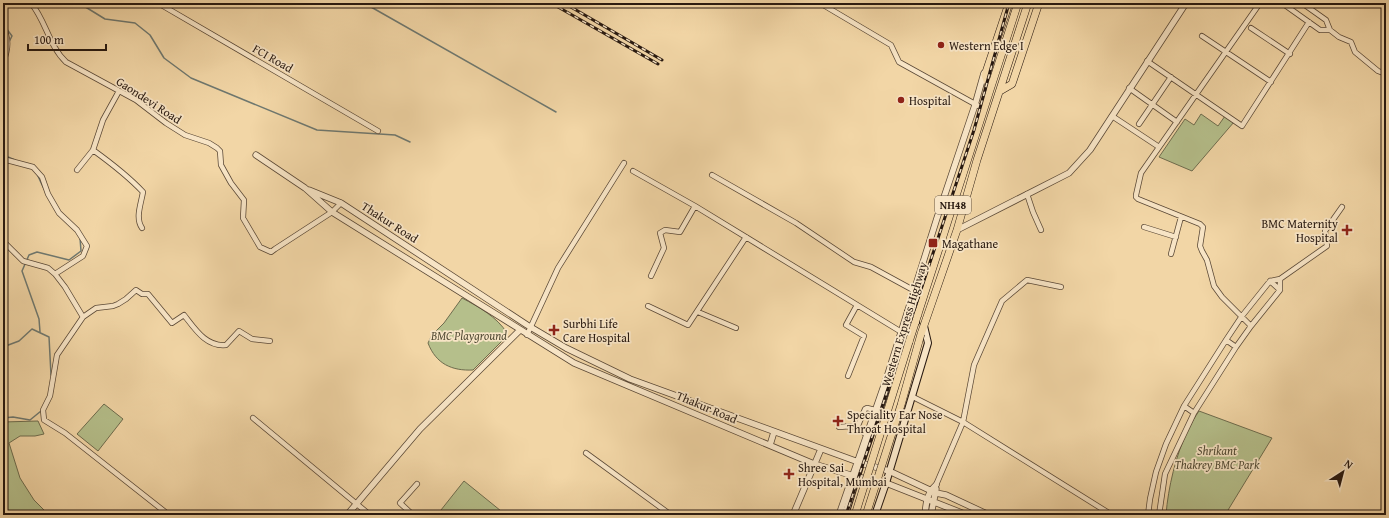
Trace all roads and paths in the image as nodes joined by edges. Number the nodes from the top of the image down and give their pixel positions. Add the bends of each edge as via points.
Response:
1 (31, 3) edge
2 (158, 3) edge
3 (820, 3) edge
4 (1006, 3) edge
5 (1009, 3) edge
6 (1018, 3) edge
7 (1028, 3) edge
8 (1039, 3) edge
9 (1186, 3) edge
10 (1260, 3) edge
11 (1282, 3) edge
12 (1302, 3) edge
13 (1309, 22) junction
14 (3, 27) edge
15 (1251, 28) dead end
16 (1330, 30) junction
17 (1202, 36) dead end
18 (1226, 52) junction
19 (1290, 54) junction
20 (1147, 61) junction
21 (3, 62) edge
22 (1386, 74) edge
23 (1171, 77) junction
24 (1271, 82) junction
25 (990, 88) junction
26 (1129, 88) junction
27 (119, 90) junction
28 (1000, 91) junction
29 (1197, 94) junction
30 (975, 105) junction
31 (1152, 105) junction
32 (984, 109) junction
33 (1112, 116) junction
34 (1177, 122) junction
35 (1139, 124) dead end
36 (378, 131) dead end
37 (1159, 147) junction
38 (93, 150) junction
39 (256, 155) dead end
40 (3, 159) edge
41 (624, 163) dead end
42 (77, 170) dead end
43 (633, 171) dead end
44 (712, 175) dead end
45 (305, 188) junction
46 (1027, 194) junction
47 (341, 203) junction
48 (695, 206) junction
49 (1342, 207) dead end
50 (332, 212) junction
51 (1181, 217) junction
52 (1144, 227) dead end
53 (142, 228) dead end
54 (957, 230) junction
55 (1041, 230) dead end
56 (1176, 237) junction
57 (746, 238) junction
58 (3, 241) edge
59 (1171, 254) dead end
60 (55, 274) junction
61 (651, 276) dead end
62 (1280, 279) junction
63 (458, 280) junction
64 (1270, 281) junction
65 (452, 287) junction
66 (1061, 287) dead end
67 (1280, 290) junction
68 (914, 291) junction
69 (857, 305) junction
70 (648, 306) dead end
71 (698, 312) junction
72 (908, 312) junction
73 (1242, 316) junction
74 (83, 317) junction
75 (917, 318) junction
76 (524, 324) junction
77 (924, 326) junction
78 (1251, 326) junction
79 (530, 327) junction
80 (736, 328) dead end
81 (520, 330) junction
82 (903, 333) junction
83 (527, 335) junction
84 (1226, 340) junction
85 (270, 342) dead end
86 (1236, 347) junction
87 (848, 376) dead end
88 (650, 386) junction
89 (648, 394) junction
90 (913, 397) junction
91 (1184, 406) junction
92 (875, 410) junction
93 (1194, 413) junction
94 (253, 418) dead end
95 (963, 422) junction
96 (839, 427) dead end
97 (857, 428) junction
98 (774, 432) junction
99 (867, 435) junction
100 (770, 445) junction
101 (821, 449) junction
102 (586, 452) dead end
103 (859, 463) junction
104 (814, 464) junction
105 (889, 471) junction
106 (1156, 472) junction
107 (1165, 474) junction
108 (855, 476) junction
109 (886, 483) junction
110 (417, 484) dead end
111 (936, 485) junction
112 (930, 490) junction
113 (936, 493) junction
114 (927, 499) junction
115 (934, 502) junction
116 (356, 504) junction
117 (668, 514) edge
118 (169, 515) edge
119 (347, 515) edge
120 (370, 515) edge
121 (413, 515) edge
122 (793, 515) edge
123 (839, 515) edge
124 (845, 515) edge
125 (855, 515) edge
126 (866, 515) edge
127 (875, 515) edge
128 (925, 515) edge
129 (931, 515) edge
130 (967, 515) edge
131 (989, 515) edge
132 (1112, 515) edge
133 (1148, 515) edge
134 (1159, 515) edge

1 - 27 street, Gaondevi Road via 59,55 74,68
2 - 36 street, FCI Road
3 - 30 street via 891,45 899,62
4 - 30 street
5 - 25 highway via 985,75
6 - 25 highway, Western Express Highway / NH48
7 - 28 highway, Western Express Highway / NH48
8 - 28 highway via 1012,84
9 - 20 street
10 - 18 street
11 - 13 street
12 - 16 street via 1326,20
13 - 16 street via 1320,30
13 - 19 street
14 - 21 street via 7,35
15 - 19 street
16 - 22 street via 1351,42 1355,52 1378,71
17 - 18 street
18 - 24 street
18 - 29 street
19 - 24 street
20 - 23 street
20 - 26 street
23 - 29 street
23 - 31 street
24 - 29 street via 1242,126
25 - 32 highway, Western Express Highway / NH48
26 - 31 street
26 - 33 street
27 - 38 street via 103,120
27 - 50 street, Gaondevi Road via 173,128 218,148 221,165 244,200 243,218 260,247 270,252
28 - 54 highway, Western Express Highway / NH48
29 - 34 street
30 - 32 street
30 - 68 street
31 - 34 street
31 - 35 street
32 - 75 highway, Western Express Highway / NH48
33 - 37 street
33 - 46 street via 1090,150 1069,173
34 - 37 street
37 - 51 street via 1141,173 1136,197
38 - 42 street
38 - 53 street via 114,165 142,192 138,217
39 - 45 street, Thakur Road
40 - 60 street via 33,167 42,177 59,213 77,230 87,246 83,256
41 - 79 street via 558,268
43 - 48 street
44 - 68 street via 796,223 854,262 871,267
45 - 47 street, Thakur Road
45 - 50 street, Thakur Road
46 - 54 street
46 - 55 street
47 - 50 street
47 - 63 street, Thakur Road
48 - 57 street
48 - 61 street via 680,232 664,230 660,233 664,248
49 - 62 street via 1325,231 1327,246
50 - 65 street, Thakur Road
51 - 56 street
51 - 73 street via 1203,227 1200,246 1208,260 1214,286
52 - 56 street
54 - 77 highway, Western Express Highway / NH48
56 - 59 street
57 - 69 street
57 - 71 street
58 - 60 street via 23,261 48,268
60 - 74 street
62 - 64 street
62 - 67 street
63 - 65 street
63 - 76 street, Thakur Road
64 - 67 street
64 - 73 street
65 - 81 street, Thakur Road
66 - 95 street via 1027,280 1002,300 974,365
67 - 78 street
68 - 72 street
69 - 82 street
69 - 87 street via 846,325 864,336
70 - 71 street via 688,325
71 - 80 street
72 - 75 highway
72 - 82 street
73 - 78 street
73 - 84 street
74 - 85 street via 96,308 118,304 136,290 148,294 172,323 184,315 199,334 210,342 226,345 239,331 252,339
74 - 118 street via 57,355 50,396 43,410 44,420 65,433
75 - 82 main road
75 - 125 highway, Western Express Highway / NH48, bridge
76 - 79 street, Thakur Road
76 - 81 street
77 - 90 main road via 928,343
77 - 126 highway, Western Express Highway / NH48, bridge
78 - 86 street
79 - 83 street
79 - 88 street, Thakur Road via 584,358
81 - 83 street, Thakur Road
81 - 116 street via 420,429
82 - 92 street
82 - 103 main road
83 - 89 street, Thakur Road via 574,363
84 - 86 street
84 - 91 street
86 - 93 street
88 - 89 street
88 - 98 street, Thakur Road
89 - 100 street, Thakur Road
90 - 95 street
90 - 105 main road
91 - 93 street
91 - 106 street
92 - 97 street via 865,409
92 - 99 street
93 - 107 street
94 - 116 street
95 - 111 street
95 - 132 street
96 - 97 street
97 - 99 street
98 - 100 street
98 - 101 street, Thakur Road
99 - 103 street
100 - 104 street, Thakur Road
101 - 103 street, Thakur Road
101 - 104 street
102 - 117 street
103 - 105 street
103 - 108 main road
104 - 108 street, Thakur Road
104 - 122 street
105 - 109 main road
105 - 112 street
106 - 107 street
106 - 133 street
107 - 134 street
108 - 109 street, Thakur Road
108 - 123 street
108 - 124 main road
109 - 114 street, Thakur Road
109 - 127 main road
110 - 121 street via 400,503
111 - 112 street
111 - 113 street
112 - 113 street
112 - 114 street
113 - 115 street
113 - 131 street
114 - 115 street, Thakur Road
114 - 128 street
115 - 129 street
115 - 130 street, Thakur Road
116 - 119 street
116 - 120 street

